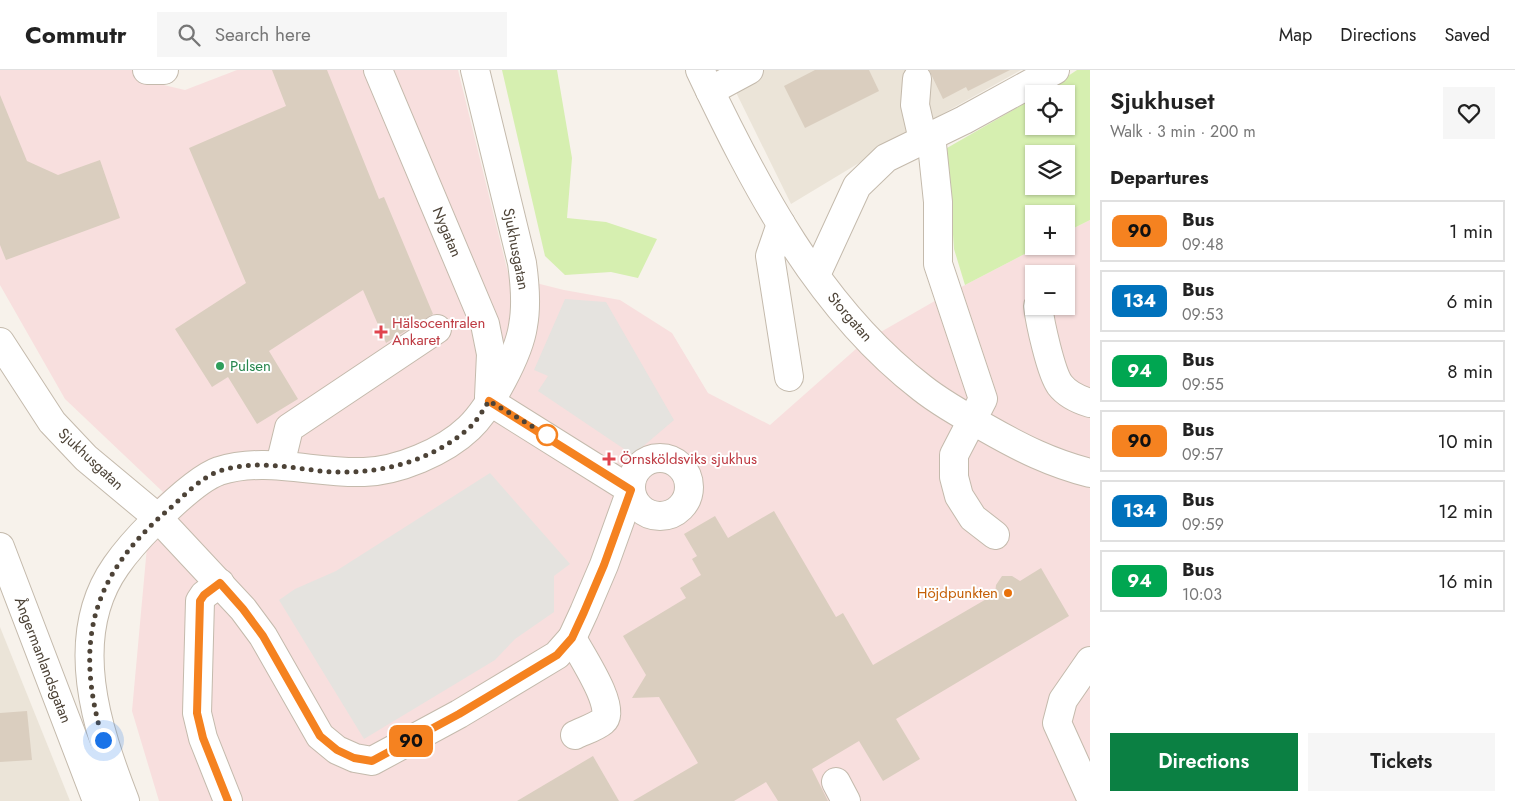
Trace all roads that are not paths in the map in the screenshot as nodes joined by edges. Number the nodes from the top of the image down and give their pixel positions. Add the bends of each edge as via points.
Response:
1 (147, 70) edge
2 (164, 70) edge
3 (378, 70) edge
4 (475, 70) edge
5 (749, 70) edge
6 (1055, 70) edge
7 (917, 78) dead end
8 (705, 80) edge
9 (927, 138) junction
10 (781, 224) junction
11 (816, 275) junction
12 (1039, 315) edge
13 (437, 330) dead end
14 (0, 342) edge
15 (789, 377) dead end
16 (489, 401) junction
17 (1090, 404) edge
18 (973, 421) junction
19 (280, 465) junction
20 (1090, 473) edge
21 (158, 518) junction
22 (995, 535) dead end
23 (0, 547) edge
24 (220, 583) junction
25 (572, 638) junction
26 (1090, 661) edge
27 (575, 735) dead end
28 (1090, 796) edge
29 (97, 801) edge
30 (125, 801) edge
31 (228, 801) edge

1 - 2 street
3 - 16 street, Nygatan via 485,324 491,354
4 - 16 street, Sjukhusgatan via 522,263 525,294 524,326 519,342 502,381
5 - 8 street
6 - 9 street
7 - 9 street via 915,105
8 - 10 street, Storgatan via 747,167
9 - 11 street via 886,158 857,186
9 - 18 street via 938,202 938,264 983,400
10 - 11 street, Storgatan
10 - 15 street via 770,256
11 - 18 street, Storgatan via 838,306 894,364 922,388
12 - 17 street via 1060,385
13 - 19 street via 289,428
14 - 21 street, Sjukhusgatan via 52,422 86,458
16 - 19 street, Sjukhusgatan via 469,428 432,453 405,465 366,472 320,471
16 - 25 street via 631,490 604,565
18 - 20 street, Storgatan via 1032,454
18 - 22 street via 954,456 954,477 959,496 973,518
19 - 21 street, Sjukhusgatan via 251,465 218,472 190,490
21 - 24 street
21 - 30 street, Sjukhusgatan via 114,568 98,601 91,632 90,676 99,726
23 - 29 street, Ångermanlandsgatan
24 - 25 street via 263,636 320,736 337,750 365,761 372,761 400,747 520,678 557,655
24 - 31 street via 200,601 197,713 203,738
25 - 27 street via 605,699 608,712 604,721
26 - 28 street via 1063,700 1057,722

